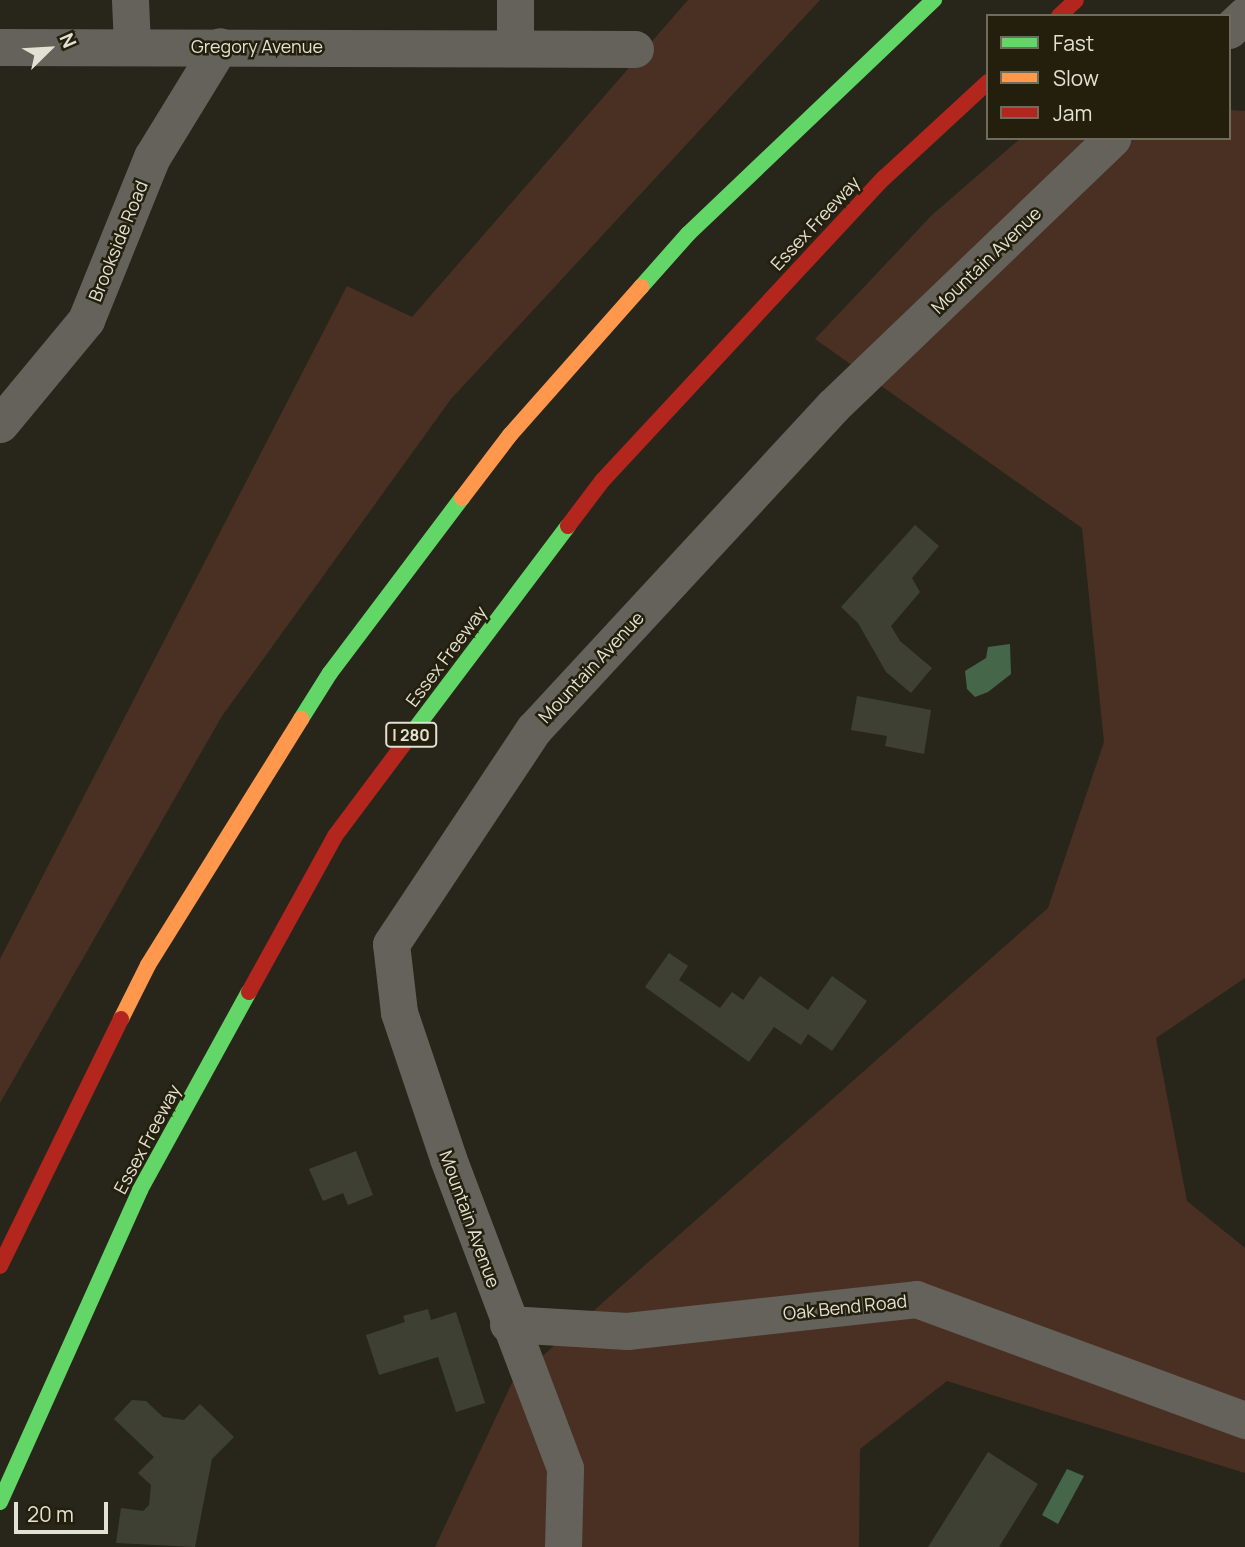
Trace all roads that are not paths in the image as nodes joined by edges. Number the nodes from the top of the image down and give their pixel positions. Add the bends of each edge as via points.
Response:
1 (130, 0) edge
2 (515, 0) edge
3 (934, 0) edge
4 (1076, 0) edge
5 (1061, 14) edge
6 (1245, 15) edge
7 (1231, 28) edge
8 (132, 46) junction
9 (220, 46) junction
10 (0, 47) edge
11 (515, 48) junction
12 (635, 49) dead end
13 (986, 84) edge
14 (1110, 140) edge
15 (0, 425) edge
16 (0, 1266) edge
17 (508, 1324) junction
18 (1245, 1420) edge
19 (0, 1502) edge
20 (563, 1547) edge

1 - 8 street
2 - 11 street
3 - 16 highway via 688,234 510,435 330,673 148,965
4 - 5 highway
6 - 7 street
8 - 9 street, Gregory Avenue
8 - 10 street, Gregory Avenue
9 - 11 street, Gregory Avenue
9 - 15 street, Brookside Road via 152,157 86,320
11 - 12 street, Gregory Avenue
13 - 19 highway, Essex Freeway / I 280 via 884,178 601,481 335,836 140,1190
14 - 17 street, Mountain Avenue via 833,406 534,729 391,944 399,1012
17 - 18 street, Oak Bend Road via 627,1331 916,1299
17 - 20 street, Mountain Avenue via 565,1468

